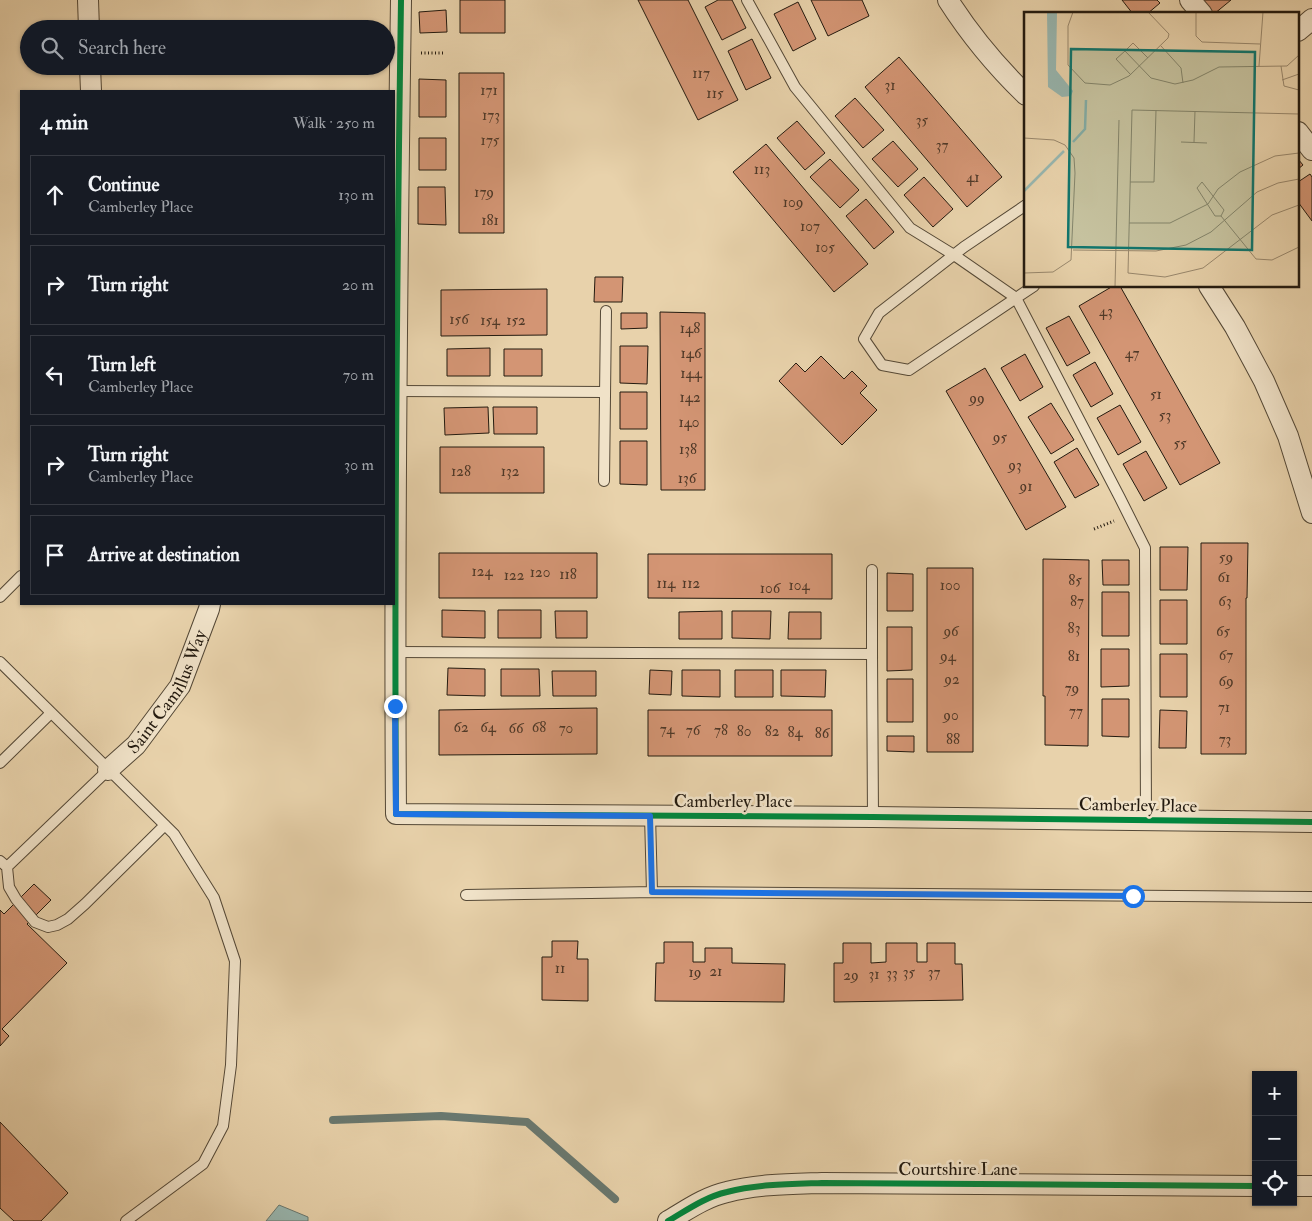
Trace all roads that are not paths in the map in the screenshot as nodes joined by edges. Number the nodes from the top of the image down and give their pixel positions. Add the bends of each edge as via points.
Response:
1 (88, 0) edge
2 (401, 0) edge
3 (747, 0) edge
4 (948, 0) edge
5 (1190, 0) edge
6 (1200, 12) edge
7 (1312, 19) edge
8 (89, 20) edge
9 (1300, 29) edge
10 (90, 75) edge
11 (90, 90) edge
12 (1024, 93) edge
13 (1300, 135) edge
14 (1312, 150) edge
15 (1024, 206) edge
16 (954, 255) junction
17 (1031, 288) edge
18 (1210, 288) edge
19 (1016, 298) junction
20 (606, 311) dead end
21 (396, 391) junction
22 (605, 392) junction
23 (604, 481) dead end
24 (1312, 512) edge
25 (872, 570) dead end
26 (20, 577) edge
27 (0, 597) edge
28 (210, 605) edge
29 (395, 652) junction
30 (872, 654) junction
31 (0, 662) edge
32 (51, 713) junction
33 (0, 763) edge
34 (108, 770) junction
35 (650, 816) junction
36 (873, 817) junction
37 (1146, 820) junction
38 (1312, 822) edge
39 (165, 825) junction
40 (3, 864) edge
41 (652, 892) junction
42 (466, 895) dead end
43 (1312, 897) edge
44 (1252, 1186) edge
45 (1297, 1186) edge
46 (1312, 1186) edge
47 (126, 1221) edge
48 (668, 1221) edge

1 - 8 street
2 - 21 street, Camberley Place
3 - 16 lane via 798,92 910,228
4 - 12 street via 1000,70
5 - 6 street
7 - 9 street
10 - 11 street
13 - 14 street
15 - 16 lane
16 - 19 lane
16 - 19 lane via 879,313 864,339 882,365 909,370
17 - 19 lane
18 - 24 street via 1264,381 1288,436
19 - 37 lane via 1144,548
20 - 22 lane
21 - 22 lane
21 - 29 street, Camberley Place
22 - 23 lane
25 - 30 lane
26 - 27 lane
28 - 34 street, Saint Camillus Way via 180,686 136,745
29 - 30 lane
29 - 35 street, Camberley Place via 396,814
30 - 36 lane
31 - 32 lane
32 - 33 lane
32 - 34 lane
34 - 39 lane
34 - 40 lane
35 - 36 street, Camberley Place
35 - 41 lane
36 - 37 street, Camberley Place
37 - 38 street, Camberley Place
39 - 40 lane via 85,904 57,925 48,927 36,922 16,900
39 - 47 lane via 214,898 235,961 231,1065 223,1126 203,1164
41 - 42 lane
41 - 43 lane
44 - 48 street, Courtshire Lane via 777,1184 725,1192
45 - 46 street

